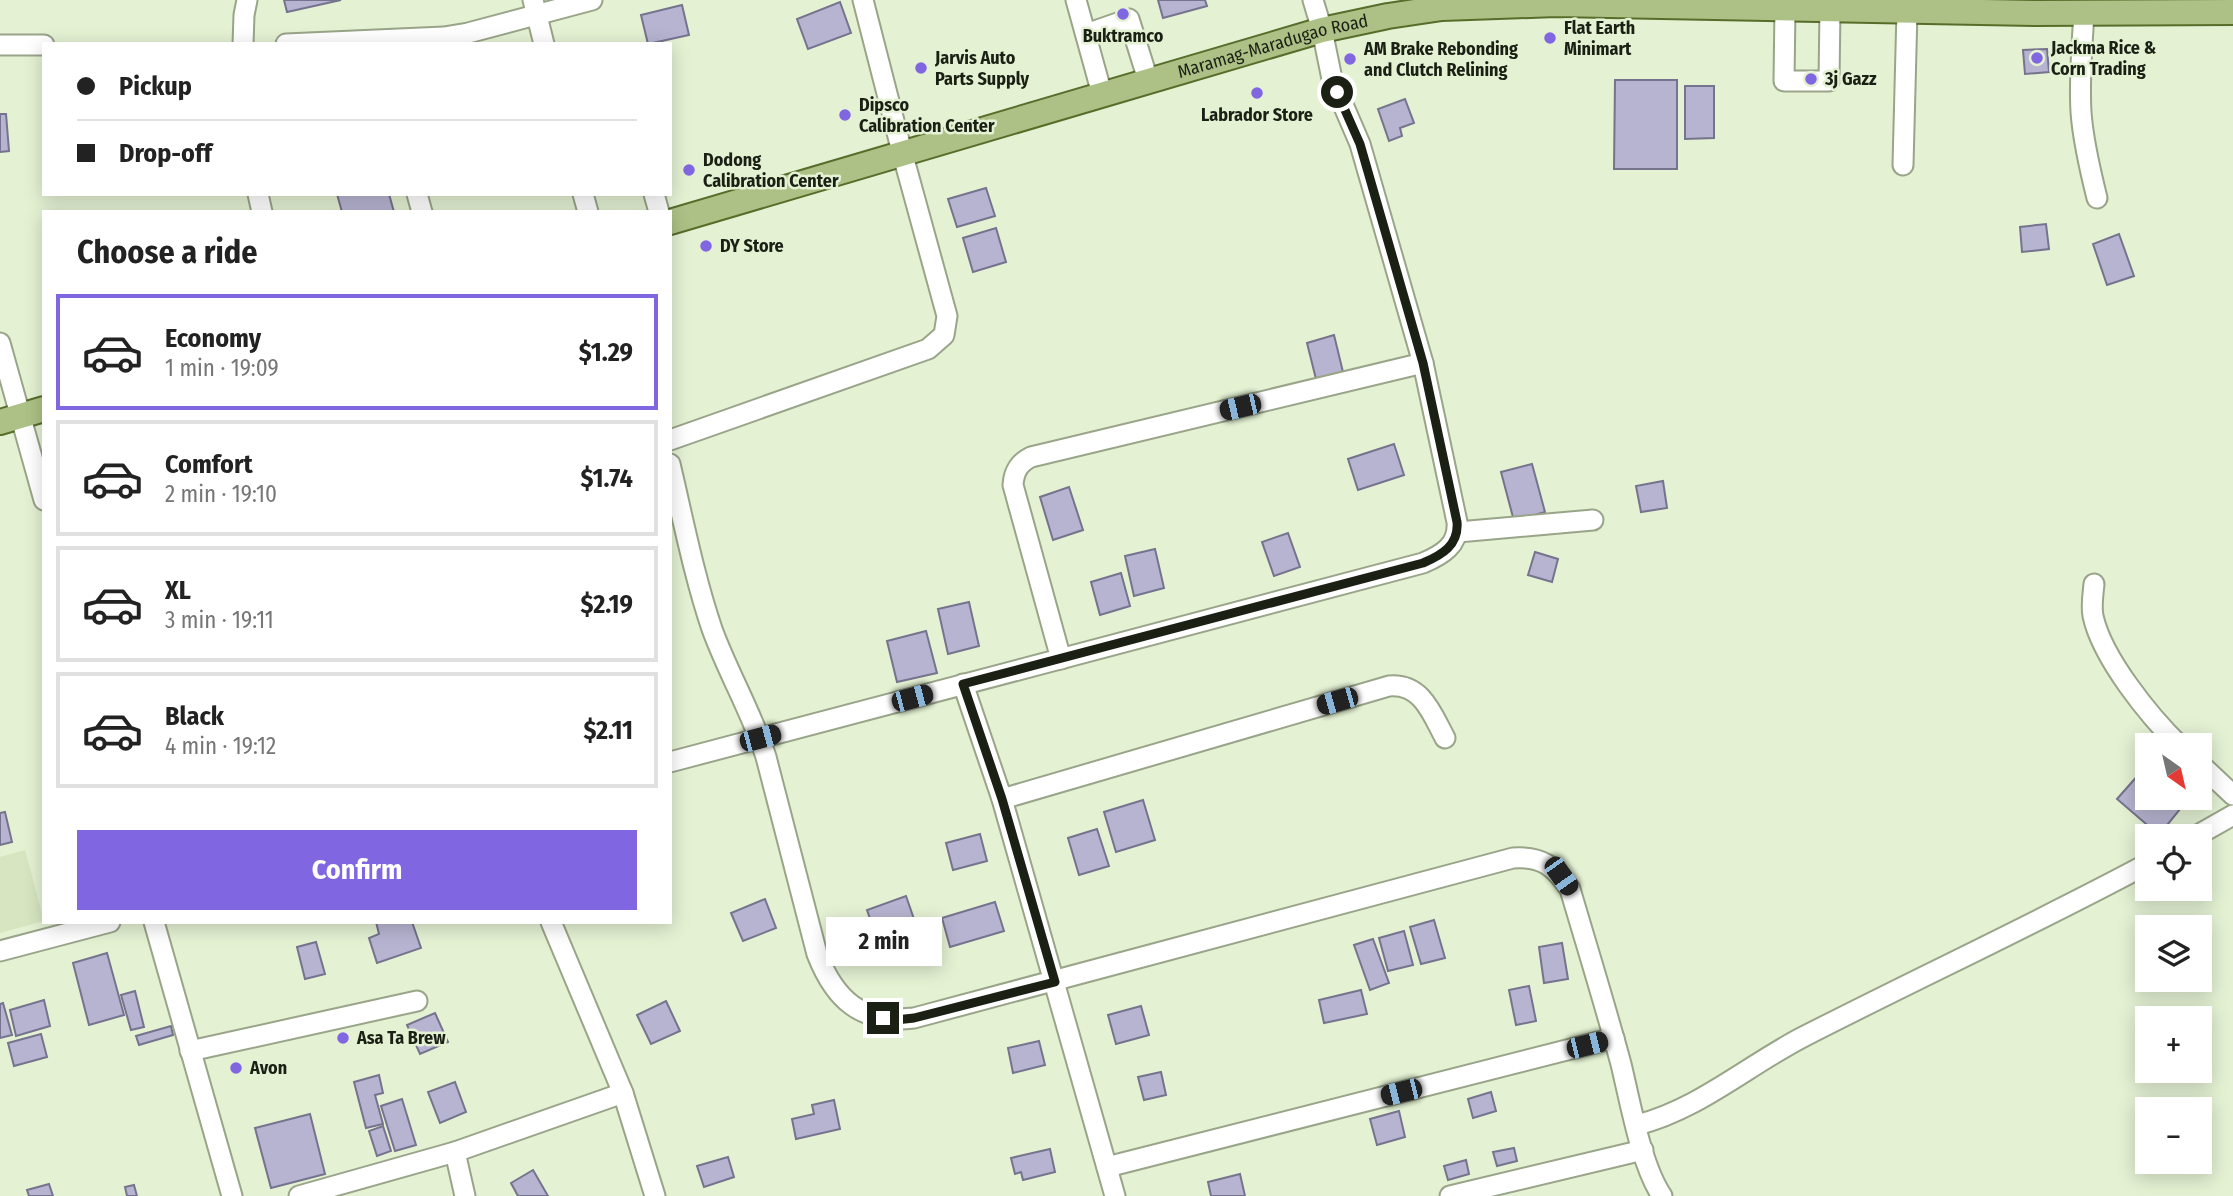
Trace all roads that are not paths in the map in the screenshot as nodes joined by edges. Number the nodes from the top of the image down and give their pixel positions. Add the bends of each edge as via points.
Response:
1 (247, 0) edge
2 (592, 0) edge
3 (863, 0) edge
4 (1076, 0) edge
5 (1313, 0) edge
6 (1710, 4) edge
7 (535, 8) edge
8 (1785, 8) junction
9 (1830, 9) junction
10 (1907, 11) junction
11 (2233, 12) edge
12 (2084, 13) junction
13 (1322, 30) junction
14 (1086, 34) junction
15 (243, 42) edge
16 (331, 42) edge
17 (544, 42) edge
18 (0, 45) edge
19 (42, 45) edge
20 (1149, 80) junction
21 (1102, 94) junction
22 (902, 152) junction
23 (1903, 165) dead end
24 (2097, 198) dead end
25 (672, 221) edge
26 (0, 343) edge
27 (1423, 363) junction
28 (22, 416) edge
29 (672, 439) edge
30 (672, 472) edge
31 (42, 492) edge
32 (1593, 520) dead end
33 (1458, 532) junction
34 (2094, 584) dead end
35 (1061, 659) junction
36 (963, 684) junction
37 (2167, 733) edge
38 (760, 738) junction
39 (1445, 738) dead end
40 (672, 761) edge
41 (2212, 775) edge
42 (2233, 795) edge
43 (1002, 799) junction
44 (2233, 815) edge
45 (2212, 827) edge
46 (2135, 870) edge
47 (102, 924) edge
48 (155, 924) edge
49 (552, 924) edge
50 (0, 951) edge
51 (1055, 982) junction
52 (417, 1001) dead end
53 (1614, 1038) junction
54 (190, 1051) junction
55 (623, 1093) junction
56 (1637, 1125) junction
57 (1643, 1150) junction
58 (455, 1152) junction
59 (1107, 1167) junction
60 (232, 1196) edge
61 (299, 1196) edge
62 (465, 1196) edge
63 (655, 1196) edge
64 (1115, 1196) edge
65 (1450, 1196) edge
66 (1662, 1196) edge

1 - 15 street
2 - 7 street
3 - 22 street
4 - 14 street
5 - 13 street
6 - 8 main road, Maramag-Maradugao Road
6 - 13 main road, Maramag-Maradugao Road via 1443,8
7 - 16 street via 444,37
7 - 17 street
8 - 9 main road, Maramag-Maradugao Road
8 - 9 street via 1784,81 1829,81
9 - 10 main road, Maramag-Maradugao Road
10 - 12 main road, Maramag-Maradugao Road
10 - 23 street
11 - 12 main road, Maramag-Maradugao Road
12 - 24 street via 2081,113
13 - 20 main road, Maramag-Maradugao Road
13 - 27 street via 1332,79 1360,144
14 - 20 street via 1129,19
14 - 21 street
18 - 19 street
20 - 21 main road, Maramag-Maradugao Road
21 - 22 main road, Maramag-Maradugao Road
22 - 25 main road, Maramag-Maradugao Road
22 - 29 street via 947,316 944,335 928,349
26 - 28 street
27 - 33 street
27 - 35 street via 1022,461 1013,475 1013,485
28 - 31 street
30 - 38 street via 712,628
32 - 33 street
33 - 35 street via 1447,550 1423,563
34 - 37 street via 2093,615 2102,639 2139,699
35 - 36 street
36 - 38 street
36 - 43 street
38 - 40 street
38 - 51 street via 817,954 847,1002 868,1015 896,1020
39 - 43 street via 1421,698 1401,685 1389,686
41 - 42 street
43 - 51 street
44 - 45 street
46 - 56 street via 1797,1040 1672,1114
47 - 50 street
48 - 54 street
49 - 55 street
51 - 53 street via 1529,857 1547,863 1570,889
51 - 59 street
52 - 54 street
53 - 56 street
53 - 59 street
54 - 60 street
55 - 58 street
55 - 63 street
56 - 57 street
57 - 65 street
57 - 66 street
58 - 61 street
58 - 62 street
59 - 64 street

